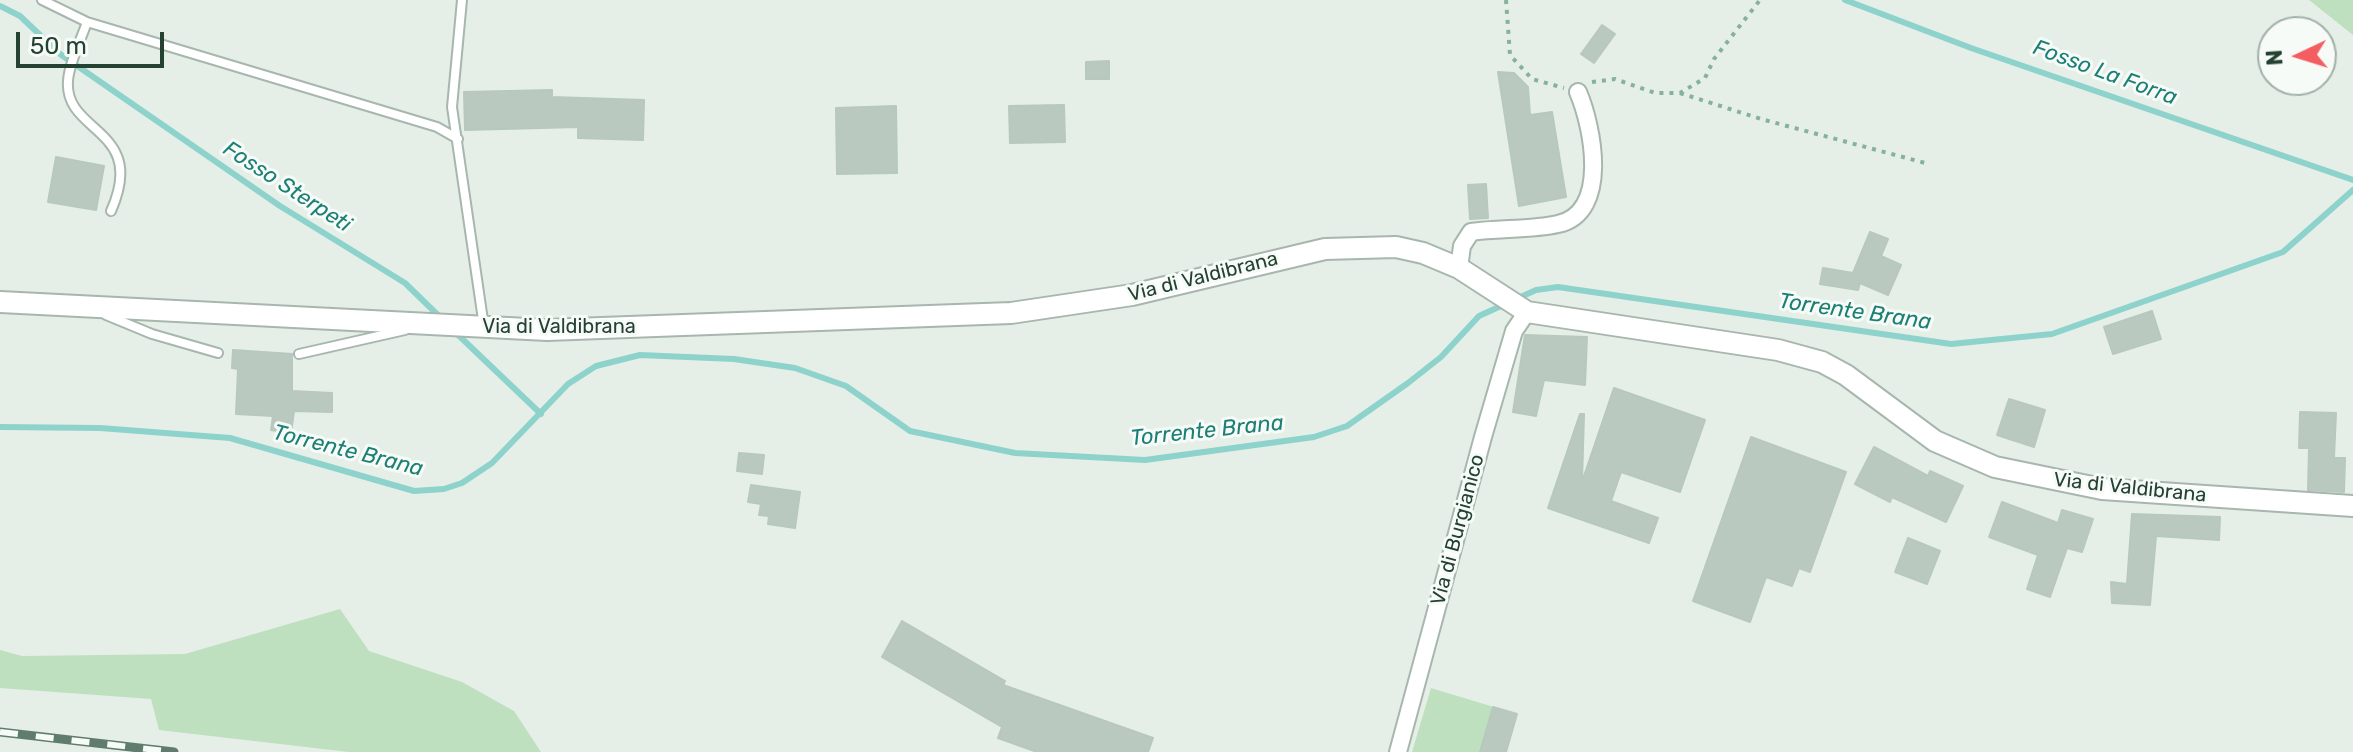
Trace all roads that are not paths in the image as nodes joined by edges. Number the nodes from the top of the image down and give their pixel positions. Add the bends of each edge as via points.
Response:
1 (42, 0) edge
2 (462, 0) edge
3 (87, 22) junction
4 (1578, 92) road end
5 (458, 139) junction
6 (111, 211) dead end
7 (1459, 268) junction
8 (0, 302) edge
9 (87, 307) junction
10 (1523, 309) junction
11 (425, 326) junction
12 (484, 328) junction
13 (218, 353) dead end
14 (299, 354) dead end
15 (2353, 506) edge
16 (1398, 752) edge

1 - 3 lane
2 - 5 lane via 452,107
3 - 5 lane via 437,127
3 - 6 lane via 67,83 74,105 118,152 122,182
4 - 7 street via 1594,177 1576,216 1559,224 1471,232 1462,246
5 - 12 lane
7 - 10 street, Via di Valdibrana
7 - 12 street, Via di Valdibrana via 1423,253 1359,246 1270,260 1132,295 1011,313 623,329
8 - 9 street, Via di Valdibrana
9 - 11 street, Via di Valdibrana
9 - 13 lane
10 - 15 street, Via di Valdibrana via 1778,350 1822,362 1935,441 1995,467 2043,479 2102,489
10 - 16 street, Via di Burgianico
11 - 12 street, Via di Valdibrana
11 - 14 lane

